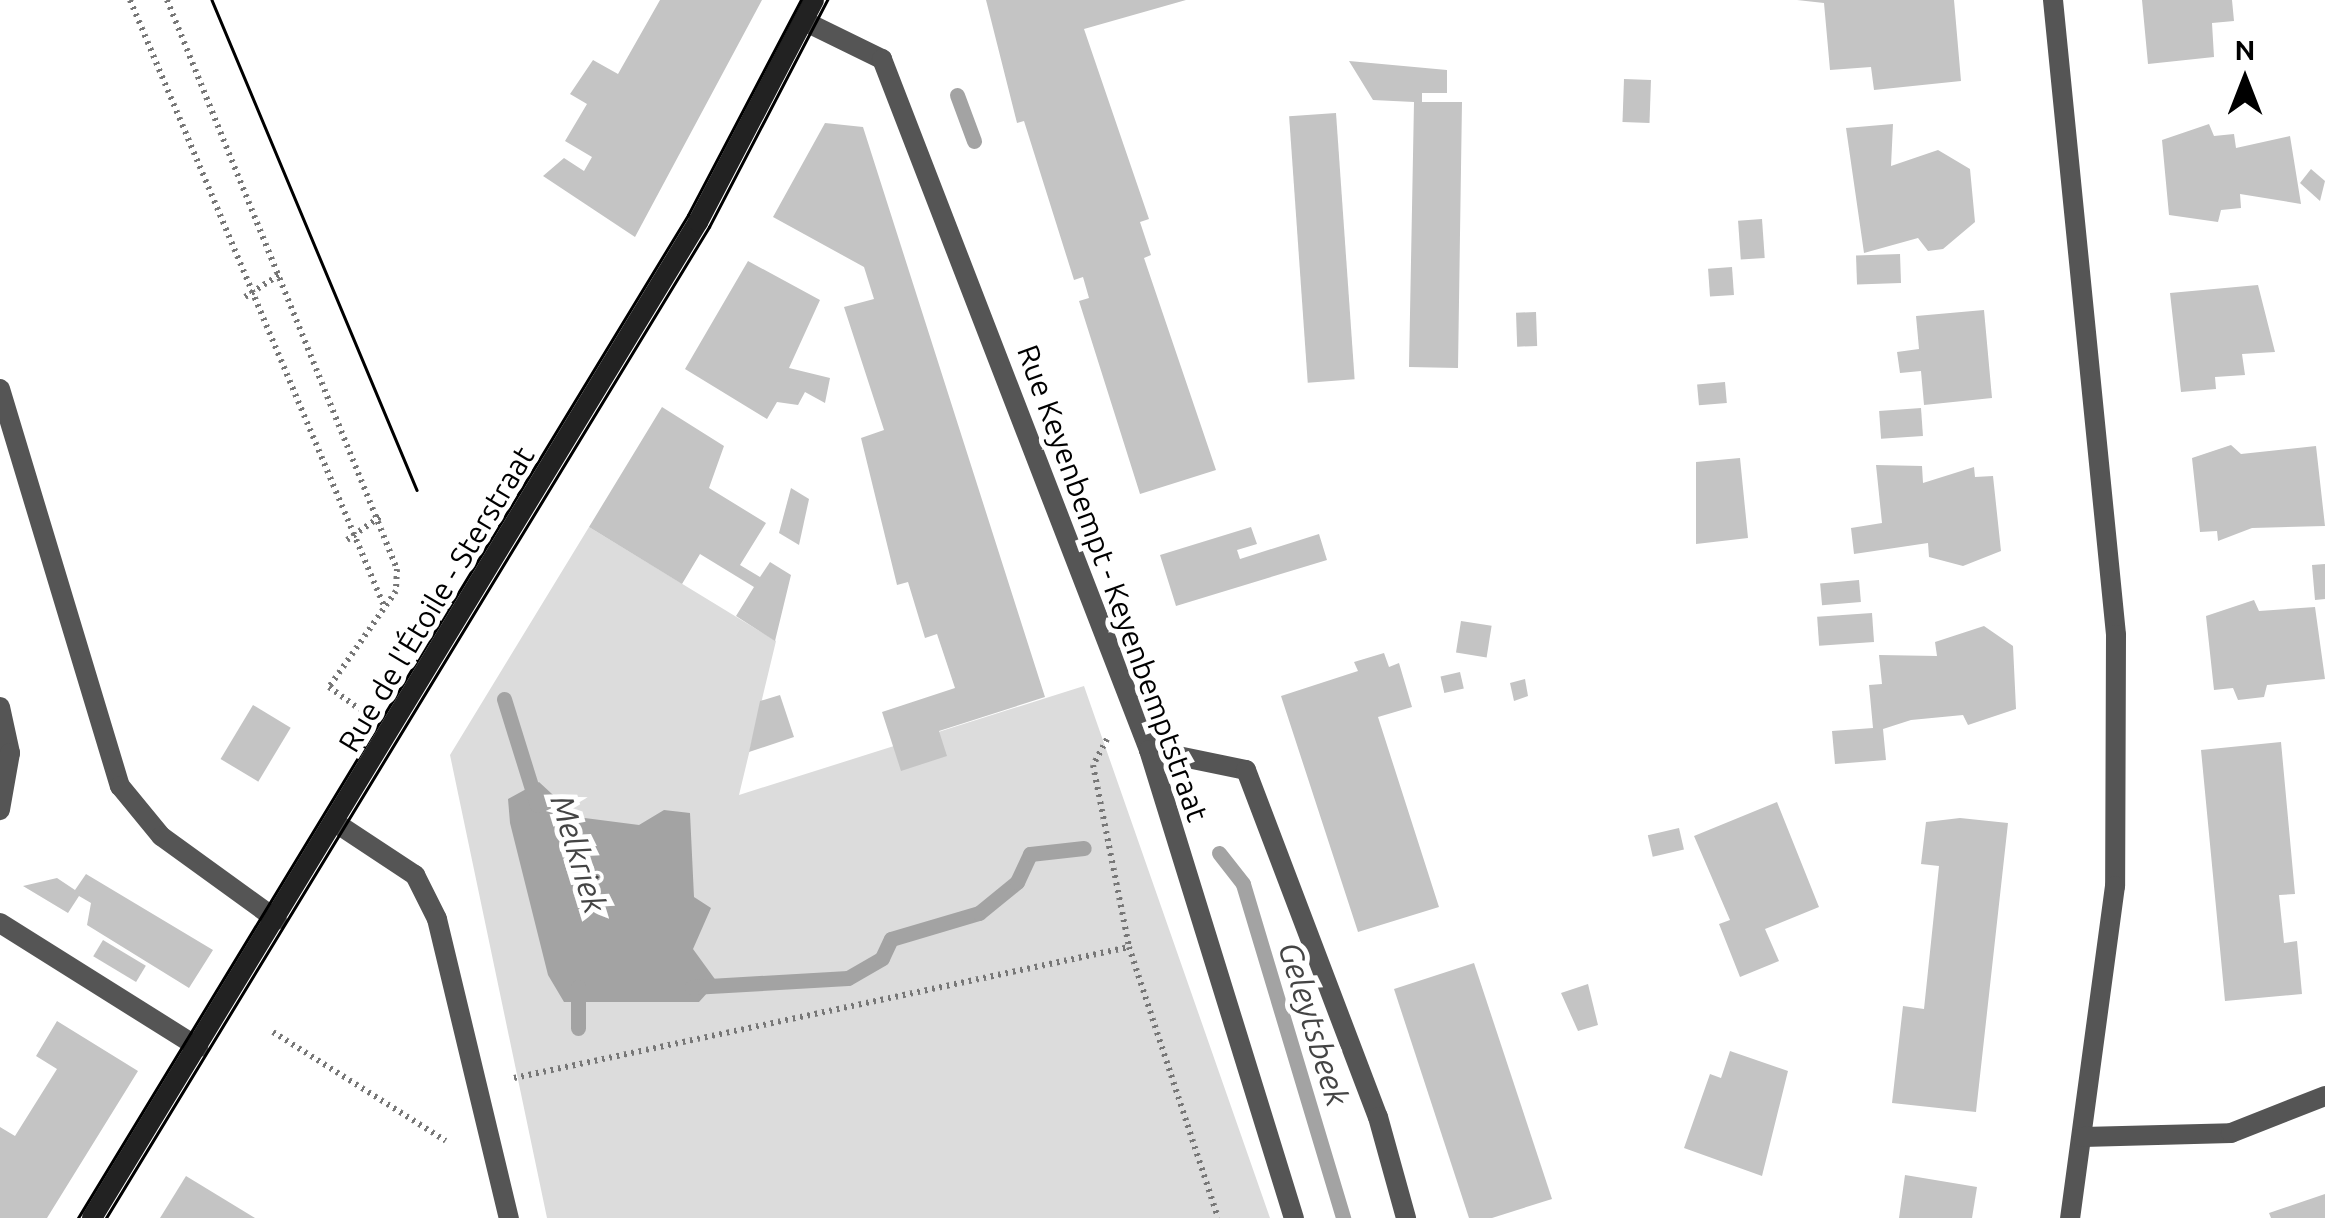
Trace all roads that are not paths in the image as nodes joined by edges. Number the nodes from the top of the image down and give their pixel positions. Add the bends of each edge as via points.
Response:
1 (814, 0) edge
2 (2053, 0) edge
3 (804, 20) junction
4 (0, 389) edge
5 (0, 707) edge
6 (1149, 750) junction
7 (0, 810) edge
8 (336, 823) junction
9 (277, 920) junction
10 (0, 923) edge
11 (198, 1047) junction
12 (2325, 1096) edge
13 (2082, 1137) junction
14 (92, 1218) edge
15 (509, 1218) edge
16 (1294, 1218) edge
17 (1406, 1218) edge
18 (2070, 1218) edge

1 - 3 street, Rue de l'Étoile - Sterstraat
2 - 13 street via 2116,635 2115,886
3 - 6 street, Rue Keyenbempt - Keyenbemptstraat via 882,59
3 - 8 street, Rue de l'Étoile - Sterstraat via 698,222
4 - 9 street via 120,786 161,836
5 - 7 street via 10,753
6 - 16 street, Rue Keyenbempt - Keyenbemptstraat
6 - 17 street via 1246,770 1378,1118
8 - 9 street, Rue de l'Étoile - Sterstraat
8 - 15 street via 415,875 437,919
9 - 11 street, Rue de l'Étoile - Sterstraat
10 - 11 street
11 - 14 street, Rue de l'Étoile - Sterstraat
12 - 13 street via 2231,1132
13 - 18 street

